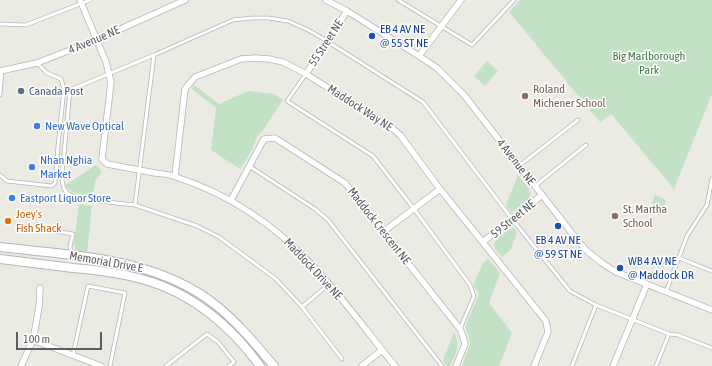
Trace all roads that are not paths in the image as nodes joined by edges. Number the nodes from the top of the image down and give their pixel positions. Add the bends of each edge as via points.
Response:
1 (90, 0) edge
2 (185, 0) edge
3 (326, 0) edge
4 (398, 0) edge
5 (461, 0) edge
6 (514, 0) edge
7 (81, 2) edge
8 (347, 12) junction
9 (0, 24) edge
10 (441, 26) junction
11 (96, 40) junction
12 (327, 41) junction
13 (154, 55) junction
14 (419, 56) junction
15 (37, 63) junction
16 (1, 71) edge
17 (109, 74) junction
18 (306, 74) junction
19 (0, 95) edge
20 (578, 120) dead end
21 (586, 145) dead end
22 (249, 166) junction
23 (519, 166) junction
24 (140, 170) junction
25 (0, 175) edge
26 (175, 176) junction
27 (712, 179) edge
28 (534, 186) junction
29 (440, 189) junction
30 (542, 196) junction
31 (231, 200) junction
32 (135, 205) junction
33 (414, 210) junction
34 (512, 219) junction
35 (49, 230) dead end
36 (383, 232) junction
37 (483, 242) junction
38 (0, 247) edge
39 (71, 255) junction
40 (679, 258) junction
41 (0, 259) edge
42 (712, 271) edge
43 (329, 284) junction
44 (646, 284) junction
45 (40, 288) dead end
46 (666, 292) junction
47 (596, 305) junction
48 (302, 307) junction
49 (712, 310) edge
50 (631, 319) junction
51 (460, 329) junction
52 (669, 334) junction
53 (34, 340) junction
54 (712, 348) edge
55 (382, 350) junction
56 (73, 355) junction
57 (342, 359) dead end
58 (234, 362) junction
59 (21, 366) edge
60 (101, 366) edge
61 (110, 366) edge
62 (166, 366) edge
63 (229, 366) edge
64 (237, 366) edge
65 (260, 366) edge
66 (274, 366) edge
67 (362, 366) edge
68 (395, 366) edge
69 (442, 366) edge
70 (456, 366) edge
71 (534, 366) edge
72 (572, 366) edge
73 (612, 366) edge
74 (656, 366) edge

1 - 7 lane
2 - 11 street, 4 Avenue NE
3 - 8 street, 4 Avenue NE
4 - 10 lane
5 - 10 street
6 - 10 lane via 472,45
7 - 9 lane via 26,26
7 - 11 street, Maddock Drive NE
8 - 12 street, 55 Street NE
8 - 14 street, 4 Avenue NE
10 - 14 street
11 - 15 street, 4 Avenue NE
11 - 17 street, Maddock Drive NE
12 - 13 lane via 288,21 252,18 233,20
12 - 18 street, 55 Street NE
12 - 34 lane via 423,102
13 - 17 lane
13 - 24 lane
14 - 23 street, 4 Avenue NE via 442,73 464,95
15 - 16 street, 4 Avenue NE
15 - 25 lane via 47,73 61,79 64,89 55,183 52,186 8,181
16 - 19 lane
17 - 24 street, Maddock Drive NE via 111,82 102,159 107,164
17 - 32 lane via 70,90 62,181 67,193 79,199
18 - 26 street, Maddock Way NE via 282,62 255,58 241,59 195,77 185,88
18 - 29 street, Maddock Way NE via 392,128
18 - 33 lane via 287,101 373,156
20 - 23 lane
21 - 28 lane
22 - 31 street, Maddock Crescent NE
22 - 36 street, Maddock Crescent NE via 264,139 276,138 346,183
22 - 69 lane via 328,220
23 - 28 street, 4 Avenue NE
24 - 26 street, Maddock Drive NE
24 - 32 lane
26 - 31 street, Maddock Drive NE
27 - 40 lane via 708,205 687,236
28 - 30 street, 4 Avenue NE
29 - 33 street
29 - 37 street, Maddock Way NE
30 - 34 street, 59 Street NE
30 - 44 street, 4 Avenue NE via 592,256 616,272
31 - 43 street, Maddock Drive NE via 278,232
32 - 48 lane via 197,226 219,237 276,279
33 - 36 street
33 - 51 lane via 470,285 474,296
34 - 37 street, 59 Street NE
34 - 47 lane via 570,291
35 - 39 lane via 73,234
36 - 51 street, Maddock Crescent NE
37 - 71 street, Maddock Way NE via 546,321 548,332
38 - 39 main road, Memorial Drive E
39 - 66 main road, Memorial Drive E via 125,263 176,280 216,305
40 - 42 lane
40 - 46 lane
41 - 65 main road, Memorial Drive E via 124,275 171,290 210,314 237,338
43 - 48 lane
43 - 55 street, Maddock Drive NE
44 - 46 street, 4 Avenue NE
44 - 50 street
45 - 53 street
46 - 49 street, 4 Avenue NE
47 - 50 lane
47 - 72 lane
48 - 57 lane
50 - 52 lane
50 - 73 street
51 - 70 street, Maddock Crescent NE via 465,344
52 - 54 lane
52 - 74 lane
53 - 56 street
53 - 59 street
55 - 67 street
55 - 68 street, Maddock Drive NE
56 - 60 street
56 - 61 lane via 88,286 125,293
58 - 62 lane via 218,342 207,334
58 - 63 lane
58 - 64 lane

